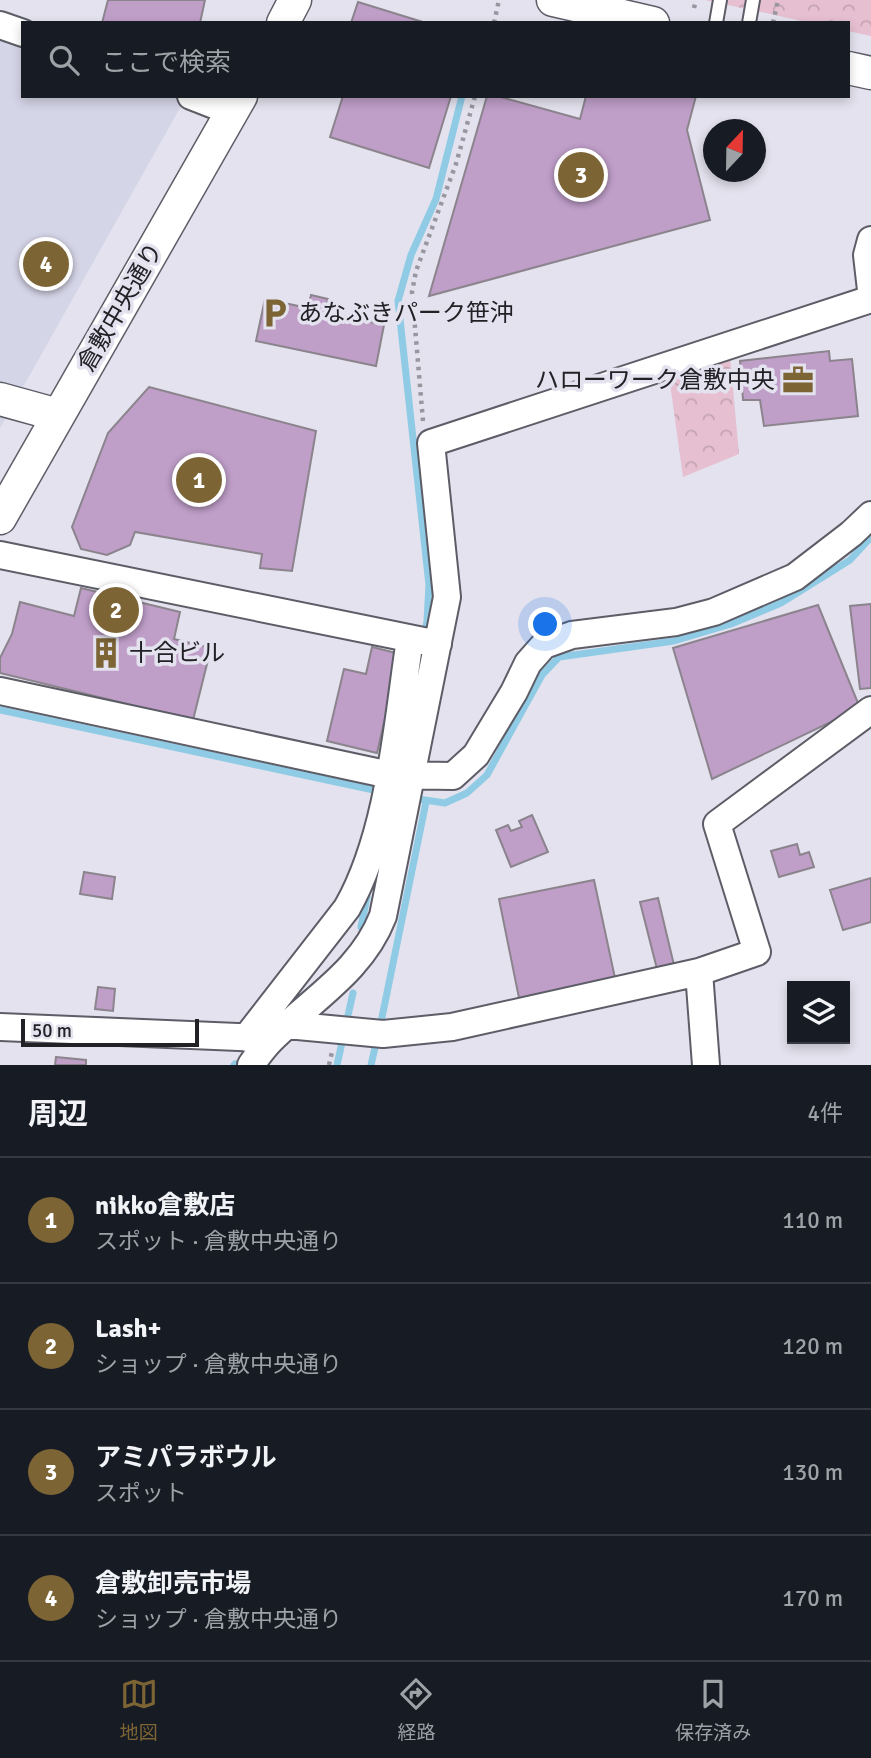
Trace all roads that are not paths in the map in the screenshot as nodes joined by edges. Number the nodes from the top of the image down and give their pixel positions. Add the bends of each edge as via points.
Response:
1 (295, 0) edge
2 (554, 0) edge
3 (720, 0) edge
4 (752, 0) edge
5 (284, 21) edge
6 (644, 21) edge
7 (716, 21) edge
8 (749, 21) edge
9 (0, 25) edge
10 (21, 32) edge
11 (850, 68) edge
12 (871, 73) edge
13 (202, 98) edge
14 (237, 104) edge
15 (871, 240) edge
16 (871, 290) edge
17 (871, 299) edge
18 (0, 399) edge
19 (58, 415) junction
20 (871, 515) edge
21 (0, 518) edge
22 (0, 555) edge
23 (423, 642) junction
24 (0, 691) edge
25 (871, 710) edge
26 (398, 789) junction
27 (386, 835) junction
28 (699, 972) junction
29 (0, 1027) edge
30 (280, 1031) junction
31 (246, 1038) junction
32 (251, 1065) edge
33 (706, 1065) edge

1 - 5 street
2 - 6 street
3 - 7 lane
4 - 8 lane
9 - 10 street
11 - 12 street
13 - 14 street
14 - 19 street, 倉敷中央通り
15 - 16 street via 867,256
17 - 23 street via 431,443 447,597
18 - 19 street
19 - 21 street, 倉敷中央通り
20 - 26 street via 795,578 714,612 676,622 572,635 544,645 528,663 476,755 453,776
22 - 23 street
23 - 26 street
24 - 26 street
25 - 28 street via 717,824 757,952
26 - 27 street
27 - 30 street via 387,902 377,933 350,970
27 - 31 street via 346,908
28 - 30 street via 452,1027 379,1034
28 - 33 street
29 - 31 street
30 - 31 street
30 - 32 street

